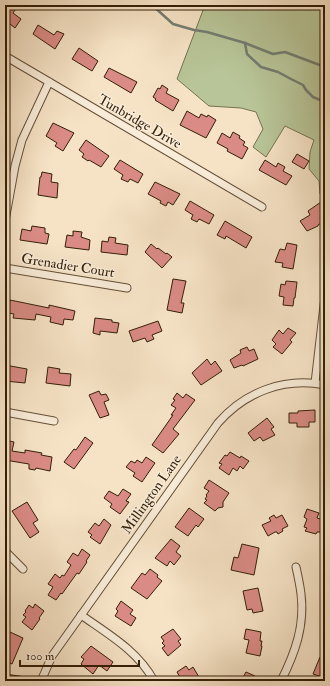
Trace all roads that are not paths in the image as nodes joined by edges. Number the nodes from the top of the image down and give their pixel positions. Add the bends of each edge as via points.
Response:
1 (5, 56) edge
2 (49, 82) junction
3 (262, 207) dead end
4 (5, 221) edge
5 (5, 268) edge
6 (127, 288) dead end
7 (325, 297) edge
8 (315, 383) junction
9 (325, 385) edge
10 (5, 412) edge
11 (54, 421) dead end
12 (5, 551) edge
13 (296, 567) dead end
14 (23, 569) dead end
15 (81, 615) junction
16 (41, 681) edge
17 (154, 681) edge
18 (282, 681) edge

1 - 2 street, Tunbridge Drive
2 - 3 street, Tunbridge Drive
2 - 4 street via 22,140
5 - 6 street, Grenadier Court
7 - 8 street
8 - 9 street, Millington Lane
8 - 15 street, Millington Lane via 293,383 266,389 246,398 225,415
10 - 11 street
12 - 14 street
13 - 18 street via 301,594 301,624 296,647
15 - 16 street, Millington Lane via 52,656
15 - 17 street via 135,655

